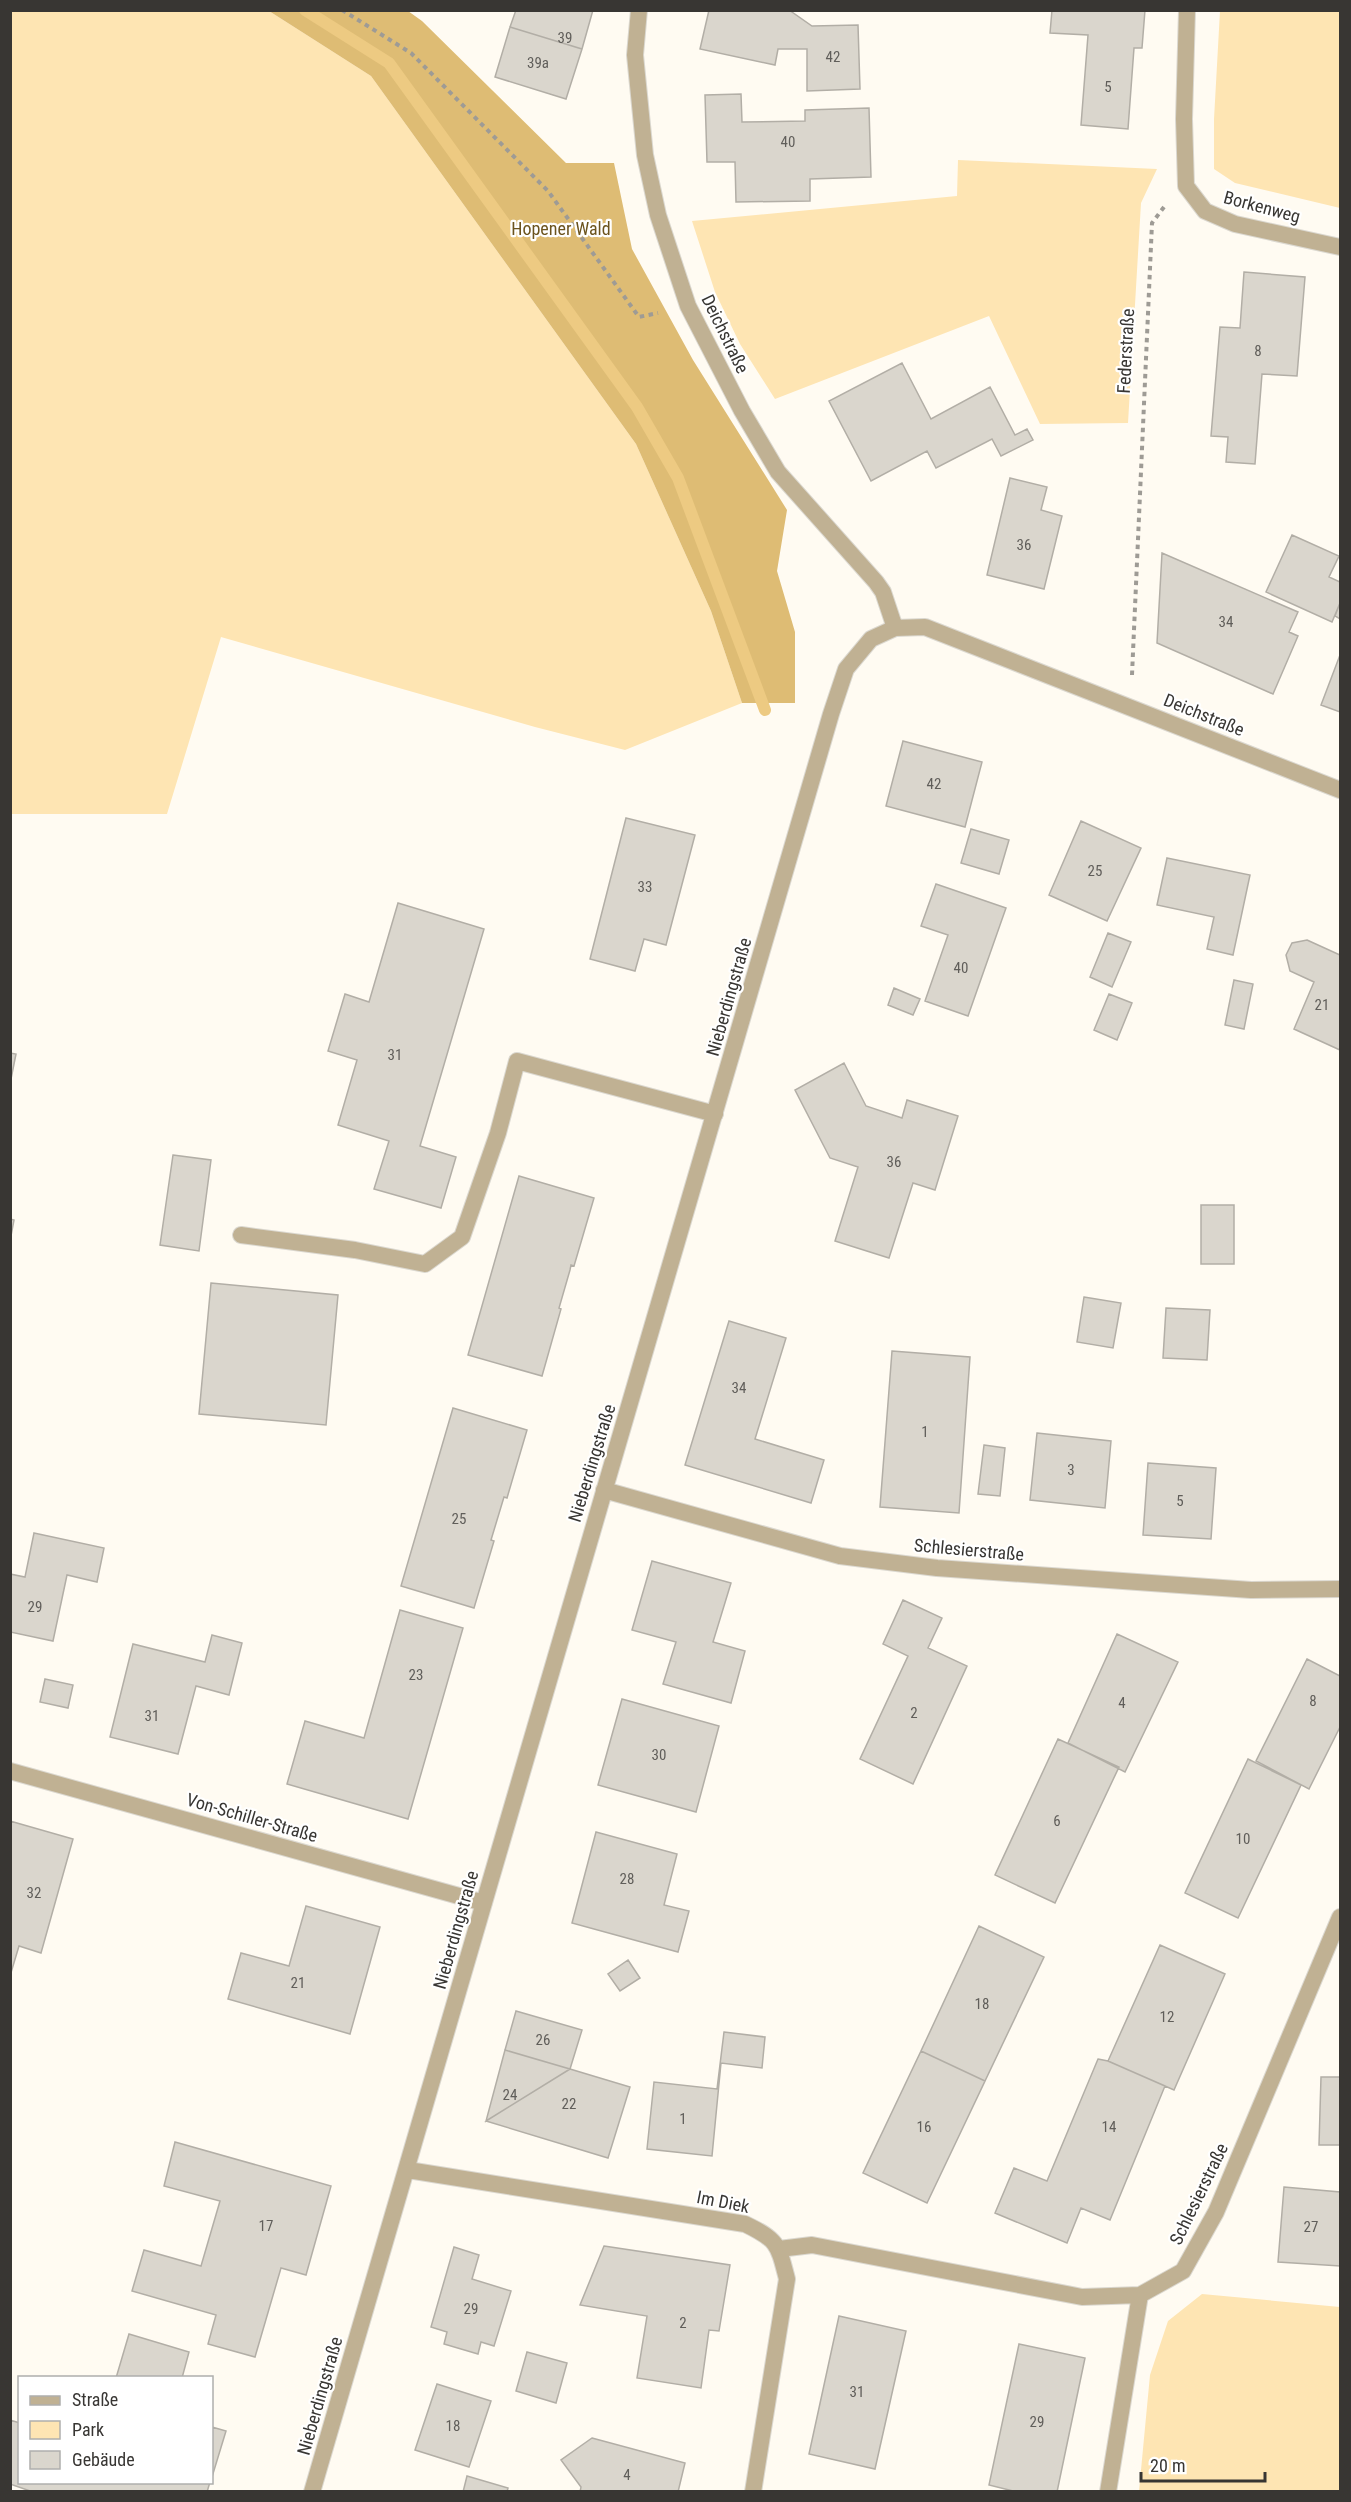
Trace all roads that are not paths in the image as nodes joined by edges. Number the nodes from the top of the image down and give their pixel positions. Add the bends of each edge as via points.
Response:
1 (639, 10) edge
2 (1187, 10) edge
3 (1341, 247) edge
4 (895, 628) junction
5 (1052, 677) joint
6 (1341, 790) edge
7 (715, 1114) junction
8 (241, 1235) dead end
9 (604, 1490) junction
10 (1341, 1589) edge
11 (10, 1771) edge
12 (484, 1903) junction
13 (1341, 1917) edge
14 (408, 2170) junction
15 (779, 2249) junction
16 (1140, 2295) junction
17 (312, 2492) edge
18 (753, 2492) edge
19 (1108, 2492) edge

1 - 4 street, Deichstraße via 635,56 645,155 658,214 688,306 778,472 876,582
2 - 3 street, Borkenweg via 1186,186 1205,211 1235,224
4 - 5 street, Nieberdingstraße via 925,627
4 - 7 street, Nieberdingstraße via 871,639 846,669
5 - 6 street, Deichstraße
7 - 8 street via 517,1061 498,1133 462,1237 425,1264
7 - 9 street, Nieberdingstraße
9 - 10 street, Schlesierstraße via 840,1556 937,1568 1228,1588
9 - 12 street, Nieberdingstraße
11 - 12 street, Von-Schiller-Straße
12 - 14 street, Nieberdingstraße
13 - 16 street, Schlesierstraße via 1216,2212 1183,2271
14 - 15 street, Im Diek via 745,2224 769,2235
14 - 17 street, Nieberdingstraße
15 - 16 street, Schlesierstraße via 812,2245 1082,2297
15 - 18 street via 787,2279
16 - 19 street

